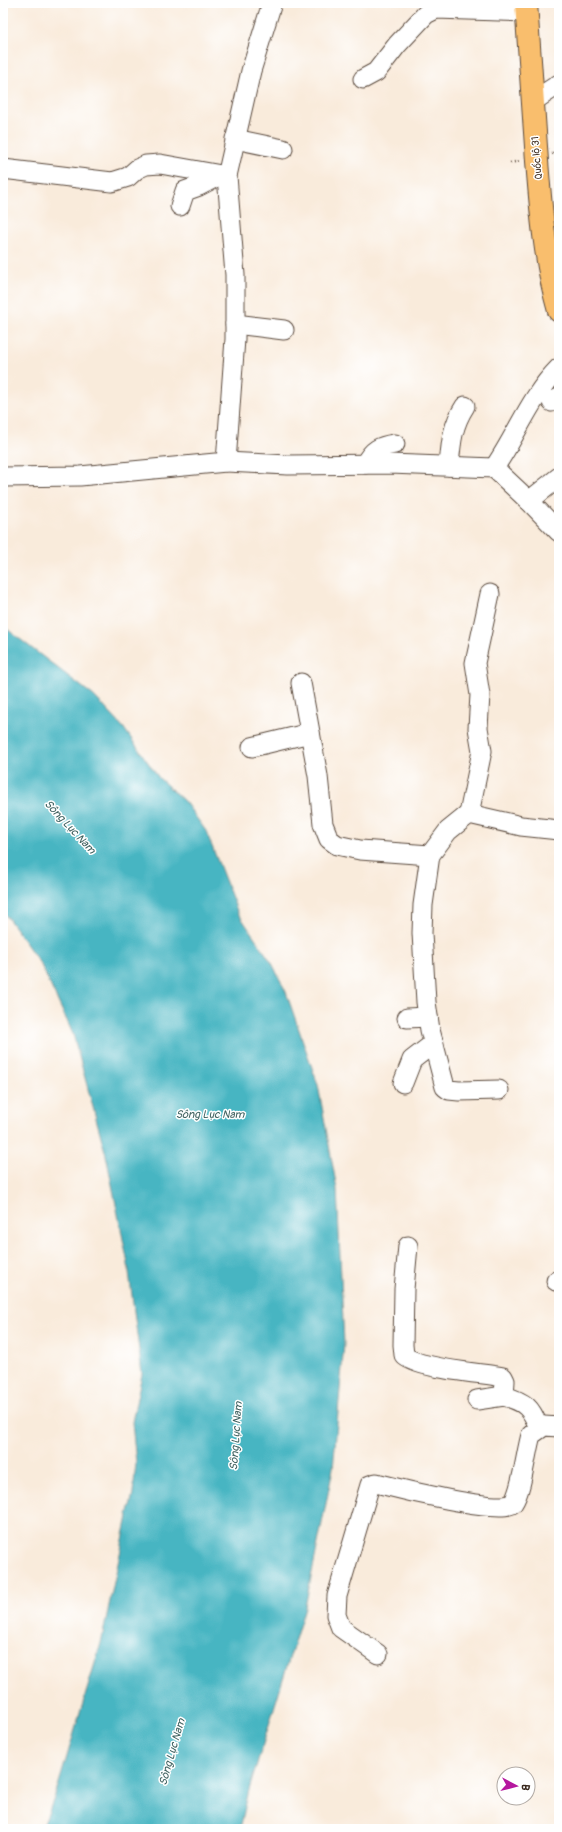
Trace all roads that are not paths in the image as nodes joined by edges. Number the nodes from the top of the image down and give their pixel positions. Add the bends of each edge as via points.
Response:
1 (272, 3) edge
2 (527, 7) edge
3 (363, 79) dead end
4 (559, 84) edge
5 (532, 102) junction
6 (235, 139) junction
7 (283, 149) dead end
8 (3, 169) edge
9 (224, 175) junction
10 (180, 206) dead end
11 (559, 311) edge
12 (235, 324) junction
13 (284, 330) dead end
14 (559, 368) edge
15 (464, 406) dead end
16 (395, 444) dead end
17 (226, 462) junction
18 (365, 464) junction
19 (449, 466) junction
20 (494, 468) junction
21 (3, 477) edge
22 (559, 477) edge
23 (529, 501) junction
24 (559, 532) edge
25 (490, 594) dead end
26 (301, 683) dead end
27 (310, 733) junction
28 (252, 747) dead end
29 (469, 814) junction
30 (559, 830) edge
31 (430, 855) junction
32 (428, 1017) junction
33 (407, 1018) dead end
34 (434, 1043) junction
35 (403, 1083) dead end
36 (499, 1090) dead end
37 (408, 1246) dead end
38 (504, 1396) junction
39 (477, 1400) dead end
40 (558, 1421) edge
41 (539, 1428) junction
42 (378, 1654) dead end

1 - 6 street via 251,71
2 - 3 street via 436,9 426,14 376,72
2 - 5 highway, Quốc lộ 31
4 - 5 street
5 - 11 highway, Quốc lộ 31 via 542,221
6 - 7 street
6 - 9 street
8 - 9 street via 112,182 128,177 146,165 160,164
9 - 10 street via 185,191
9 - 12 street via 235,275
12 - 13 street
12 - 17 street
14 - 20 street via 536,397
15 - 19 street via 455,422
16 - 18 street via 377,448
17 - 18 street via 288,465
17 - 21 street via 80,476
18 - 19 street
19 - 20 street
20 - 23 street
22 - 23 street
23 - 24 street
25 - 29 street via 475,662 480,695 478,728 482,751
26 - 27 street
27 - 28 street
27 - 31 street via 323,824 329,839 337,844 360,850
29 - 30 street via 521,826
29 - 31 street via 448,831
31 - 32 street via 422,933
32 - 33 street
32 - 34 street
34 - 35 street via 412,1060
34 - 36 street via 445,1087 459,1091
37 - 38 street via 404,1289 404,1355 444,1368 503,1377
38 - 39 street
38 - 41 street via 522,1401 534,1414
40 - 41 street
41 - 42 street via 531,1435 519,1485 513,1503 509,1506 488,1506 376,1484 370,1485 344,1568 335,1608 341,1628

